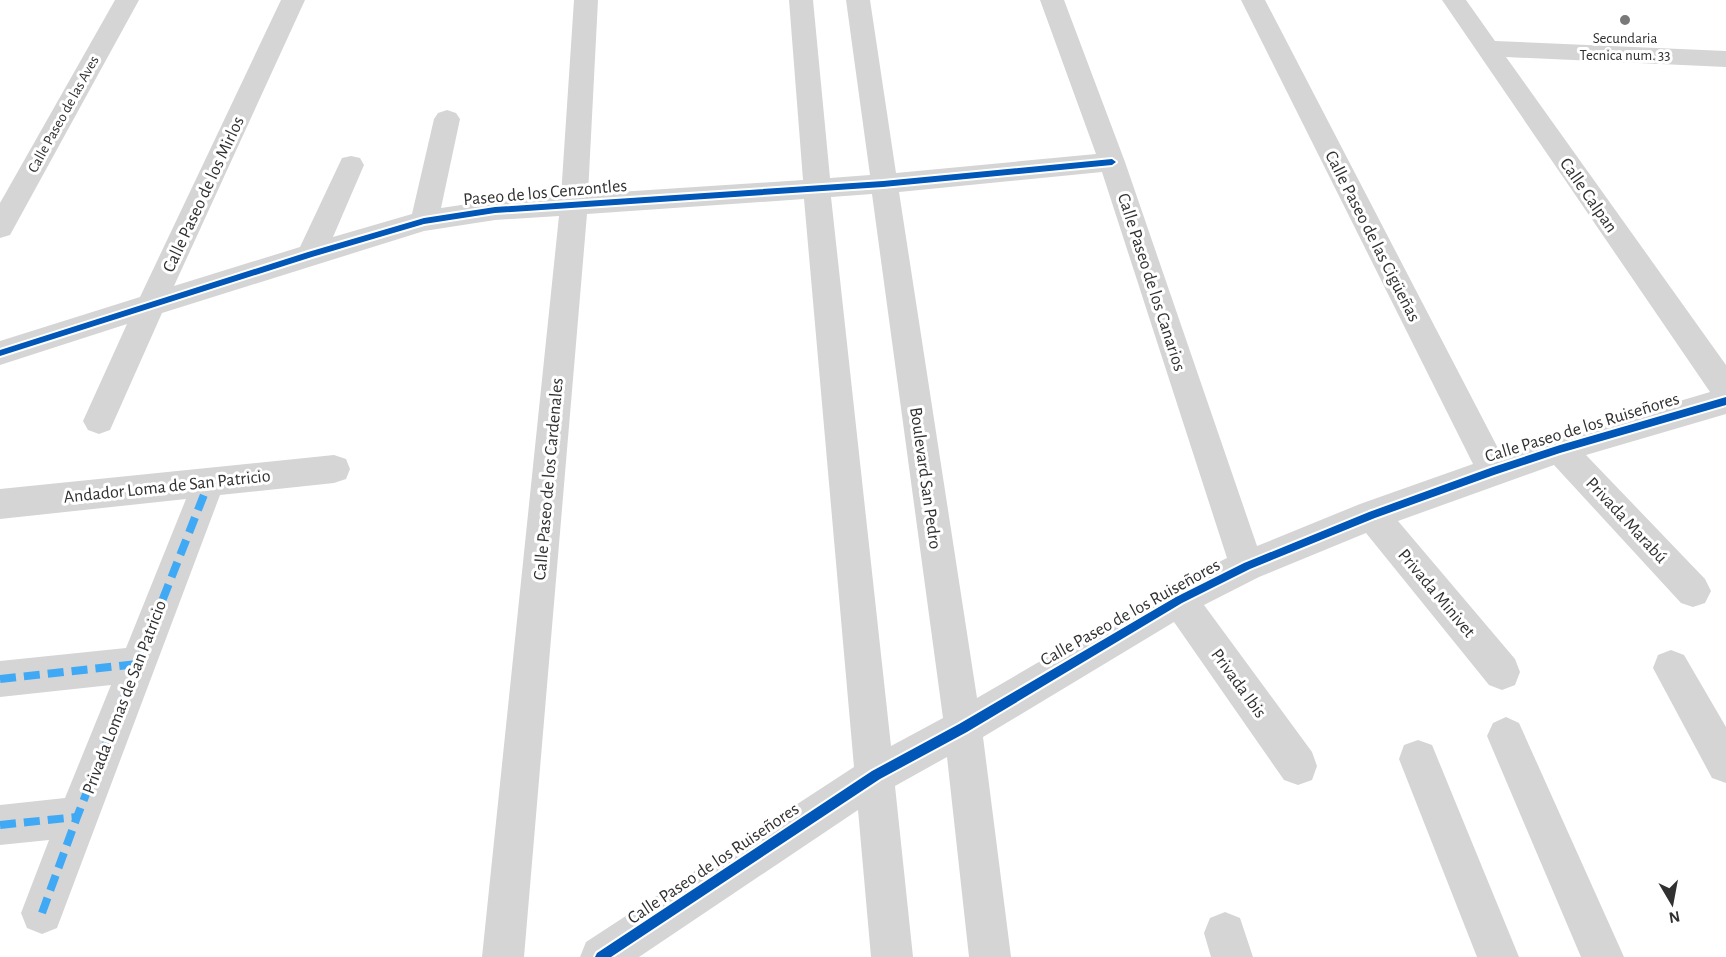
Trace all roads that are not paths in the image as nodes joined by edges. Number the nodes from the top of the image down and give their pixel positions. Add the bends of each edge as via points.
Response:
1 (126, 0) edge
2 (293, 0) edge
3 (586, 0) edge
4 (801, 0) edge
5 (858, 0) edge
6 (1053, 0) edge
7 (1253, 0) edge
8 (1454, 0) edge
9 (1486, 48) junction
10 (1726, 59) edge
11 (447, 119) dead end
12 (1112, 162) junction
13 (351, 165) dead end
14 (883, 184) junction
15 (817, 189) junction
16 (574, 205) junction
17 (424, 221) junction
18 (0, 228) edge
19 (311, 254) junction
20 (151, 304) junction
21 (0, 353) edge
22 (1726, 390) edge
23 (1726, 401) edge
24 (99, 421) dead end
25 (1560, 449) junction
26 (334, 469) dead end
27 (1493, 471) junction
28 (209, 482) junction
29 (0, 504) edge
30 (1372, 515) junction
31 (1246, 566) junction
32 (1693, 591) dead end
33 (1179, 600) junction
34 (137, 664) junction
35 (1671, 668) dead end
36 (1502, 672) dead end
37 (0, 680) edge
38 (963, 728) junction
39 (1506, 736) dead end
40 (1418, 759) dead end
41 (1726, 764) edge
42 (1298, 766) dead end
43 (876, 775) junction
44 (77, 817) junction
45 (0, 825) edge
46 (42, 913) dead end
47 (503, 957) edge
48 (601, 957) edge
49 (892, 957) edge
50 (990, 957) edge
51 (1498, 957) edge
52 (1603, 957) edge

1 - 18 street, Calle Paseo de las Aves
2 - 20 street, Calle Paseo de los Mirlos
3 - 16 street, Calle Paseo de los Cardenales
4 - 15 street
5 - 14 street, Boulevard San Pedro
6 - 12 street, Calle Paseo de los Canarios
7 - 27 street, Calle Paseo de las Cigüeñas
8 - 9 street, Calle Calpan
9 - 10 street
9 - 22 street, Calle Calpan
11 - 17 street
12 - 14 street, Paseo de los Cenzontles
12 - 31 street, Calle Paseo de los Canarios
13 - 19 street
14 - 15 street, Paseo de los Cenzontles
14 - 38 street, Boulevard San Pedro
15 - 16 street, Paseo de los Cenzontles
15 - 43 street
16 - 17 street, Paseo de los Cenzontles via 495,210
16 - 47 street, Calle Paseo de los Cardenales
17 - 19 street, Paseo de los Cenzontles
19 - 20 street, Paseo de los Cenzontles
20 - 21 street, Paseo de los Cenzontles
20 - 24 street, Calle Paseo de los Mirlos
23 - 25 street, Calle Paseo de los Ruiseñores
25 - 27 street, Calle Paseo de los Ruiseñores
25 - 32 street, Privada Marabú
26 - 28 street, Andador Loma de San Patricio
27 - 30 street, Calle Paseo de los Ruiseñores
28 - 29 street, Andador Loma de San Patricio
28 - 34 street, Privada Lomas de San Patricio
30 - 31 street, Calle Paseo de los Ruiseñores
30 - 36 street, Privada Minivet
31 - 33 street, Calle Paseo de los Ruiseñores
33 - 38 street, Calle Paseo de los Ruiseñores
33 - 42 street, Privada Ibis
34 - 37 street
34 - 44 street, Privada Lomas de San Patricio
35 - 41 street
38 - 43 street, Calle Paseo de los Ruiseñores
38 - 50 street, Boulevard San Pedro
39 - 52 street
40 - 51 street
43 - 48 street, Calle Paseo de los Ruiseñores
43 - 49 street
44 - 45 street
44 - 46 street, Privada Lomas de San Patricio

